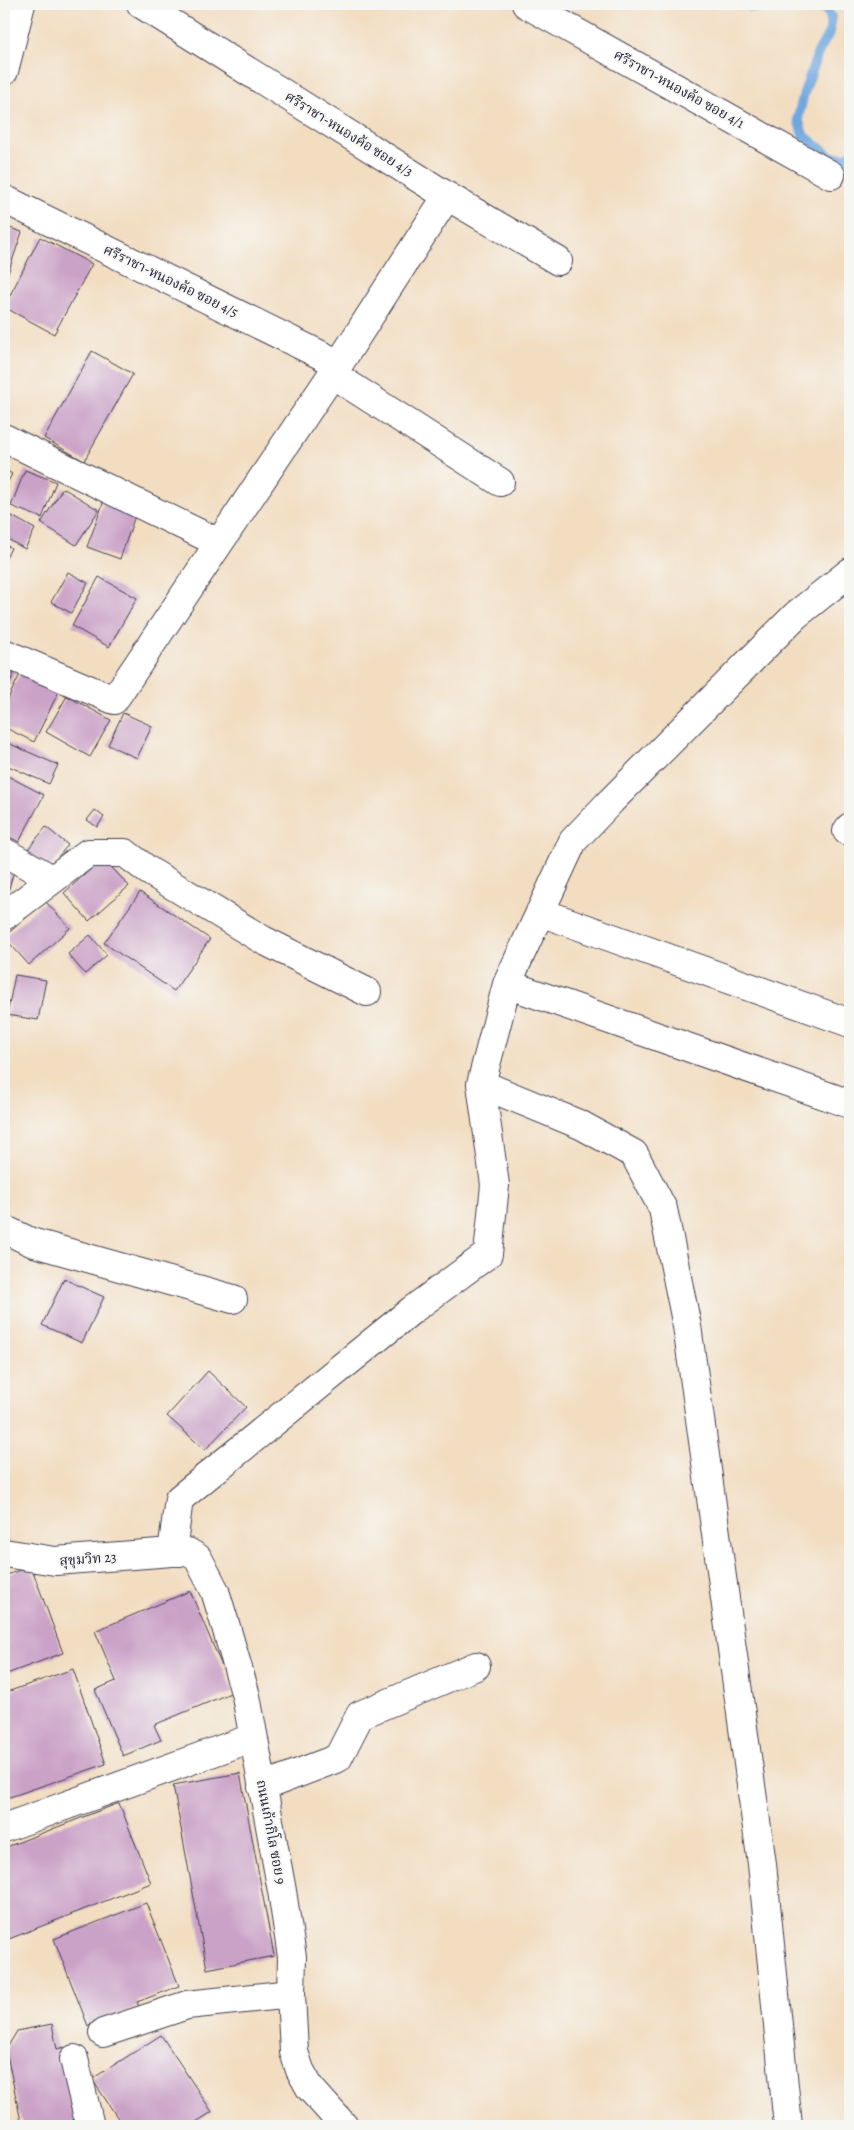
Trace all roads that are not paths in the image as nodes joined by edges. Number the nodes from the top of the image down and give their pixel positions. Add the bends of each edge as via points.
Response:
1 (21, 4) edge
2 (141, 4) edge
3 (526, 4) edge
4 (4, 71) edge
5 (831, 175) dead end
6 (447, 196) junction
7 (4, 199) edge
8 (558, 261) dead end
9 (336, 369) junction
10 (4, 438) edge
11 (500, 482) dead end
12 (219, 543) junction
13 (850, 572) edge
14 (4, 653) edge
15 (4, 852) edge
16 (52, 879) junction
17 (540, 912) junction
18 (4, 916) edge
19 (507, 984) junction
20 (367, 992) dead end
21 (850, 1023) edge
22 (481, 1084) junction
23 (850, 1104) edge
24 (4, 1229) edge
25 (233, 1299) dead end
26 (172, 1552) junction
27 (4, 1553) edge
28 (55, 1561) junction
29 (4, 1570) edge
30 (476, 1666) dead end
31 (252, 1738) junction
32 (262, 1787) junction
33 (4, 1828) edge
34 (291, 1994) junction
35 (103, 2033) dead end
36 (74, 2059) dead end
37 (90, 2126) edge
38 (344, 2126) edge
39 (788, 2126) edge

1 - 4 street
2 - 6 street, ศรีราชา-หนองค้อ ซอย 4/3
3 - 5 street, ศรีราชา-หนองค้อ ซอย 4/1
6 - 8 street, ศรีราชา-หนองค้อ ซอย 4/3
6 - 9 street
7 - 9 street, ศรีราชา-หนองค้อ ซอย 4/5
9 - 11 street, ศรีราชา-หนองค้อ ซอย 4/5
9 - 12 street
10 - 12 street
12 - 14 street via 114,700
13 - 17 street via 796,615 573,842
15 - 16 street
16 - 18 street
16 - 20 street via 88,853 126,853 149,871 263,940
17 - 19 street
17 - 21 street
19 - 22 street
19 - 23 street
22 - 26 street via 495,1185 488,1254 412,1310 179,1499
22 - 39 street via 581,1125 634,1154 662,1209 687,1326 762,1864
24 - 25 street via 31,1242
26 - 28 street, สุขุมวิท 23
26 - 31 street, ถนนเก้ากิโล ซอย 9 via 188,1552 198,1558 215,1591 246,1696
27 - 28 street, สุขุมวิท 23
28 - 29 street
30 - 32 street via 360,1715 338,1758
31 - 32 street, ถนนเก้ากิโล ซอย 9
31 - 33 street
32 - 34 street, ถนนเก้ากิโล ซอย 9 via 292,1957
34 - 35 street via 188,2005
34 - 38 street, ถนนเก้ากิโล ซอย 9 via 294,2052 300,2070 310,2088
36 - 37 street

